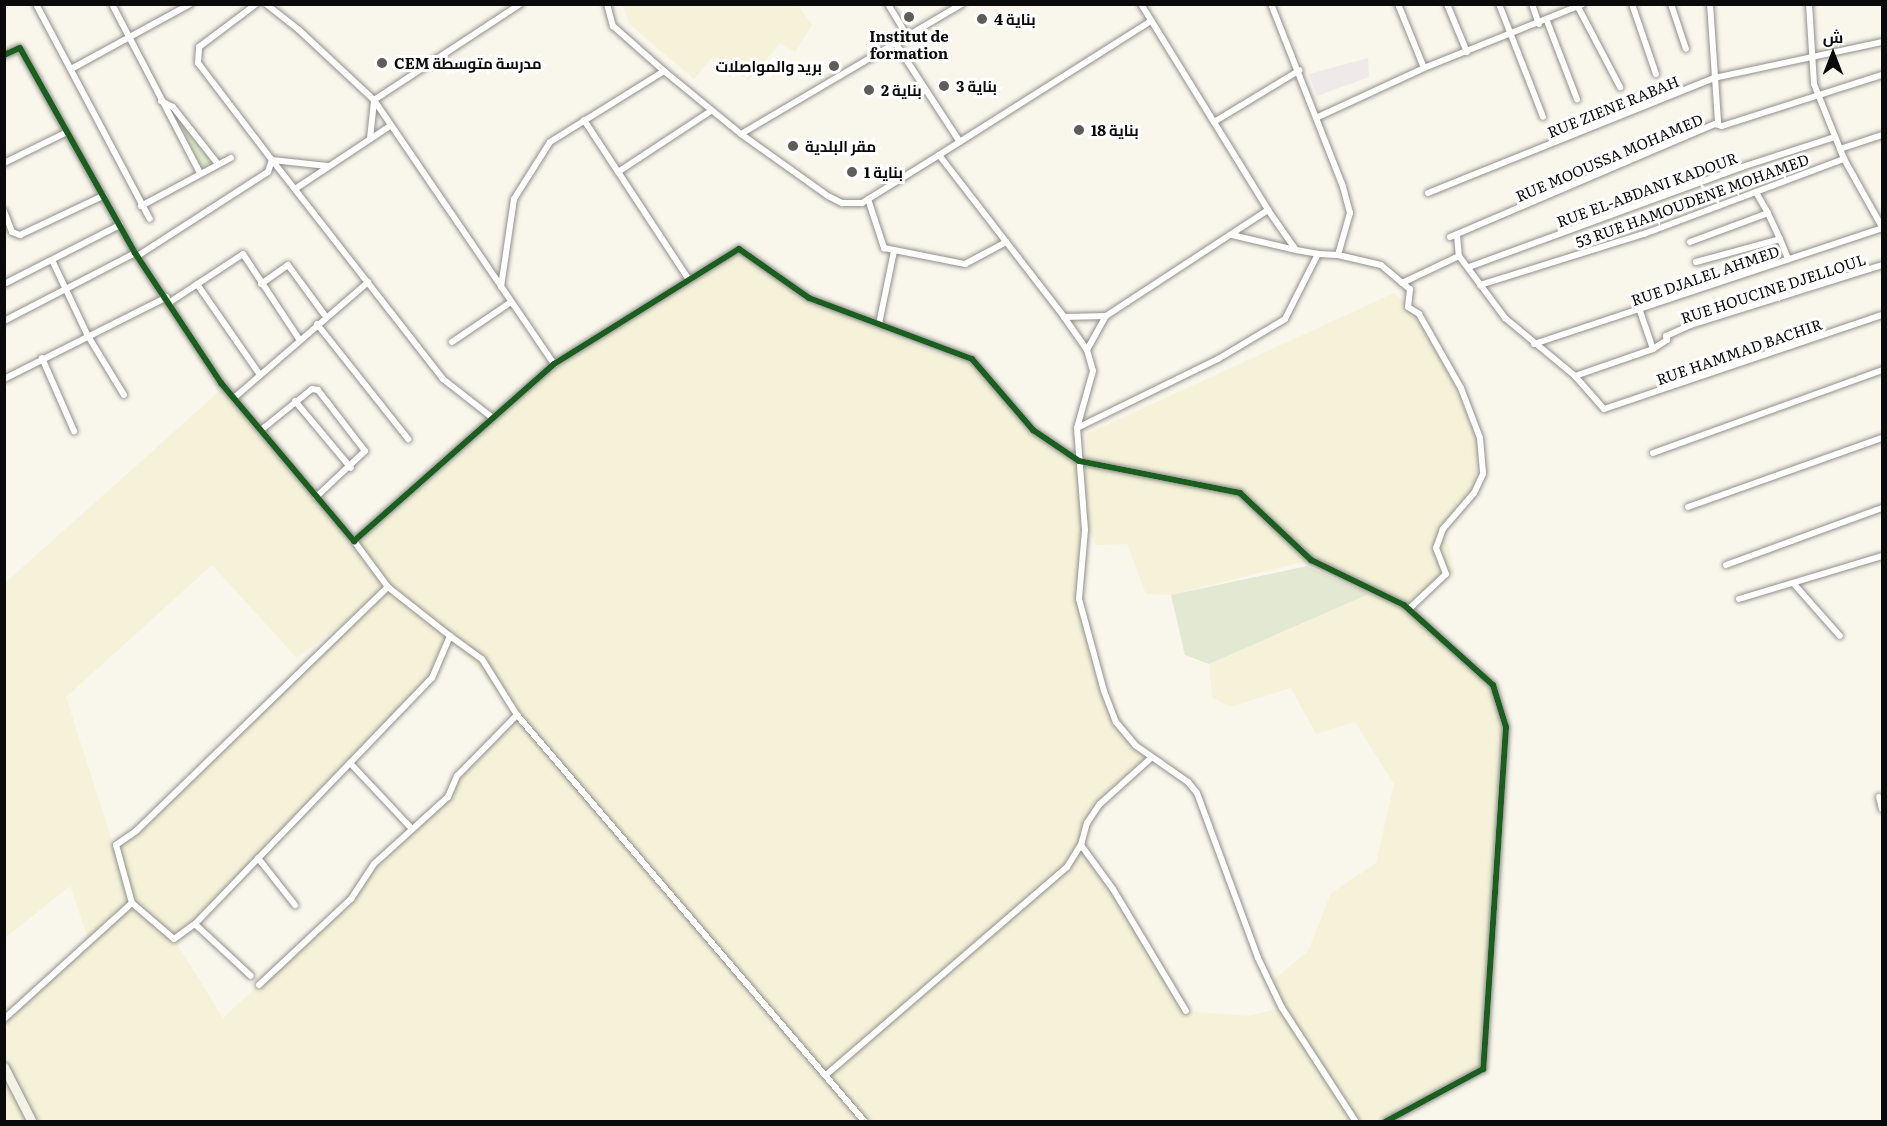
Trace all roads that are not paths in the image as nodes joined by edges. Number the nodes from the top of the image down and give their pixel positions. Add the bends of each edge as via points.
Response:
1 (36, 4) edge
2 (112, 4) edge
3 (190, 4) edge
4 (256, 4) edge
5 (266, 4) edge
6 (520, 4) edge
7 (607, 4) edge
8 (888, 4) edge
9 (962, 4) edge
10 (1141, 4) edge
11 (1271, 4) edge
12 (1398, 4) edge
13 (1446, 4) edge
14 (1499, 4) edge
15 (1532, 4) edge
16 (1632, 4) edge
17 (1671, 4) edge
18 (1710, 4) edge
19 (1809, 4) edge
20 (1579, 5) edge
21 (180, 7) edge
22 (1152, 21) junction
23 (1547, 21) junction
24 (1539, 24) junction
25 (1509, 36) junction
26 (908, 37) junction
27 (129, 38) junction
28 (1882, 42) edge
29 (896, 44) junction
30 (1686, 49) dead end
31 (1467, 52) junction
32 (4, 55) edge
33 (1812, 56) junction
34 (1424, 68) junction
35 (71, 69) junction
36 (1300, 70) junction
37 (664, 71) junction
38 (1656, 74) dead end
39 (1882, 75) edge
40 (1716, 77) junction
41 (1620, 87) dead end
42 (1818, 95) junction
43 (1577, 99) dead end
44 (161, 100) junction
45 (374, 100) junction
46 (711, 111) junction
47 (1318, 117) junction
48 (1543, 117) dead end
49 (584, 120) junction
50 (1214, 122) junction
51 (1718, 122) dead end
52 (390, 126) junction
53 (67, 132) junction
54 (741, 134) junction
55 (1882, 135) edge
56 (1835, 137) junction
57 (370, 139) junction
58 (960, 142) junction
59 (1840, 149) junction
60 (939, 155) junction
61 (231, 158) dead end
62 (1844, 159) junction
63 (272, 160) junction
64 (4, 163) edge
65 (219, 164) junction
66 (329, 166) junction
67 (618, 172) junction
68 (200, 173) junction
69 (295, 189) junction
70 (1756, 192) junction
71 (1428, 193) dead end
72 (104, 196) junction
73 (868, 199) junction
74 (141, 206) junction
75 (1268, 210) junction
76 (4, 211) edge
77 (1768, 213) junction
78 (150, 219) dead end
79 (120, 225) junction
80 (1882, 228) edge
81 (1232, 235) junction
82 (1780, 239) junction
83 (1006, 242) junction
84 (1690, 242) dead end
85 (1296, 250) junction
86 (894, 251) junction
87 (137, 254) junction
88 (1318, 254) junction
89 (1338, 255) junction
90 (1459, 256) junction
91 (1788, 259) junction
92 (52, 260) junction
93 (1696, 262) dead end
94 (1882, 266) edge
95 (1469, 267) junction
96 (689, 280) junction
97 (368, 282) junction
98 (1402, 283) junction
99 (4, 284) edge
100 (197, 284) junction
101 (261, 284) junction
102 (1480, 285) junction
103 (501, 287) junction
104 (68, 288) junction
105 (168, 300) junction
106 (511, 302) junction
107 (1640, 310) junction
108 (1106, 316) junction
109 (326, 317) junction
110 (1064, 317) junction
111 (1882, 317) edge
112 (4, 321) edge
113 (317, 324) junction
114 (879, 324) junction
115 (88, 336) junction
116 (299, 339) junction
117 (452, 342) dead end
118 (1534, 344) junction
119 (1653, 349) junction
120 (1087, 350) junction
121 (42, 358) junction
122 (554, 364) junction
123 (1882, 370) edge
124 (260, 375) junction
125 (1575, 376) junction
126 (4, 379) edge
127 (124, 395) dead end
128 (235, 397) junction
129 (295, 401) junction
130 (493, 418) junction
131 (1077, 428) junction
132 (261, 430) junction
133 (74, 431) dead end
134 (1882, 438) edge
135 (408, 439) dead end
136 (1653, 453) dead end
137 (1079, 461) junction
138 (351, 468) junction
139 (316, 497) junction
140 (1688, 507) dead end
141 (1882, 508) edge
142 (354, 541) junction
143 (1882, 556) edge
144 (1726, 565) dead end
145 (1794, 584) junction
146 (388, 587) junction
147 (1739, 599) dead end
148 (1409, 609) junction
149 (450, 636) junction
150 (1840, 636) dead end
151 (517, 715) junction
152 (1151, 758) junction
153 (350, 763) junction
154 (1878, 797) dead end
155 (1882, 809) edge
156 (411, 828) junction
157 (1081, 845) junction
158 (258, 858) junction
159 (132, 903) junction
160 (295, 905) dead end
161 (195, 924) junction
162 (251, 976) dead end
163 (259, 985) dead end
164 (1186, 1011) dead end
165 (4, 1019) edge
166 (4, 1067) edge
167 (826, 1075) junction
168 (32, 1122) edge
169 (865, 1122) edge
170 (1356, 1122) edge
171 (1384, 1122) edge

1 - 35 street
2 - 27 street
3 - 21 street
4 - 63 street via 199,47 198,63
5 - 45 street
6 - 45 street
7 - 37 street via 613,26
8 - 26 street
9 - 26 street
10 - 22 street
11 - 36 street
12 - 34 street
13 - 31 street
14 - 25 street
15 - 24 street
16 - 38 street
17 - 30 street
18 - 40 street
19 - 33 street
20 - 23 street
20 - 41 street
21 - 27 street
22 - 50 street
22 - 58 street
23 - 24 street
23 - 43 street
24 - 25 street
25 - 31 street
25 - 48 street
26 - 29 street
27 - 35 street
27 - 44 street
28 - 33 street, RUE ZIENE RABAH
29 - 54 street
29 - 58 street
31 - 34 street
32 - 53 street via 20,48
33 - 40 street, RUE ZIENE RABAH
33 - 42 street
34 - 47 street
35 - 74 street
36 - 47 street
36 - 50 street
37 - 46 street
37 - 49 street
39 - 42 street, RUE MOOUSSA MOHAMED
40 - 51 street
40 - 71 street, RUE ZIENE RABAH
42 - 56 street
42 - 90 street, RUE MOOUSSA MOHAMED via 1722,126 1715,124 1454,236
44 - 65 street via 173,107
44 - 68 street
45 - 52 street
45 - 57 street
46 - 54 street
46 - 67 street
47 - 89 street via 1350,213
49 - 67 street
49 - 103 street via 550,142 514,199
50 - 75 street
52 - 57 street
52 - 103 street
53 - 64 street
53 - 72 street
54 - 73 street via 828,196 852,204
55 - 59 street
56 - 59 street
56 - 95 street, RUE EL-ABDANI KADOUR
57 - 66 street
58 - 60 street
59 - 62 street
60 - 73 street
60 - 83 street
61 - 65 street
62 - 70 street, 53 RUE HAMOUDENE MOHAMED
62 - 80 street
63 - 66 street
63 - 69 street
63 - 87 street via 268,172
65 - 68 street
66 - 69 street
67 - 96 street
68 - 74 street
69 - 97 street
70 - 77 street
70 - 102 street, 53 RUE HAMOUDENE MOHAMED via 1644,234
72 - 76 street via 20,235 12,232
72 - 79 street
73 - 86 street via 881,246
74 - 78 street
75 - 81 street
75 - 85 street
77 - 82 street
77 - 84 street
79 - 87 street
79 - 92 street
80 - 91 street, RUE DJALEL AHMED
81 - 85 street
81 - 108 street
82 - 91 street
82 - 93 street
83 - 86 street via 965,264
83 - 110 street
85 - 88 street
86 - 114 street
87 - 104 street
87 - 105 street
88 - 89 street
88 - 131 street via 1285,319 1218,359
89 - 98 street via 1381,265
90 - 95 street
90 - 98 street
91 - 107 street, RUE DJALEL AHMED
92 - 99 street
92 - 104 street
94 - 119 street, RUE HOUCINE DJELLOUL via 1691,325 1666,336 1667,340
95 - 102 street
96 - 114 street via 739,249 809,298
96 - 122 street
97 - 109 street
97 - 130 street via 443,379
98 - 148 street via 1410,289 1408,307 1419,314 1461,388 1480,438 1483,462 1483,474 1474,493 1443,529 1436,548 1446,574
100 - 101 street via 243,254
100 - 105 street
100 - 124 street
101 - 109 street via 288,265
101 - 116 street
102 - 118 street via 1505,318
103 - 106 street
104 - 112 street
104 - 115 street
105 - 115 street
105 - 128 street via 221,383
106 - 117 street
106 - 122 street
107 - 118 street, RUE DJALEL AHMED
107 - 119 street
108 - 110 street
108 - 120 street
109 - 113 street
110 - 120 street
111 - 125 street, RUE HAMMAD BACHIR via 1604,409
113 - 116 street
113 - 135 street
114 - 137 street via 972,359 1033,430
115 - 121 street
115 - 127 street
116 - 124 street
118 - 125 street
119 - 125 street, RUE HOUCINE DJELLOUL
120 - 131 street via 1093,371
121 - 126 street
121 - 133 street
122 - 130 street
123 - 136 street
124 - 128 street
128 - 132 street
129 - 132 street
129 - 138 street
129 - 138 street via 312,388 318,390 365,451
130 - 142 street
131 - 137 street
132 - 139 street
134 - 140 street
137 - 148 street via 1240,493 1311,560
137 - 152 street via 1085,530 1079,599 1116,722
138 - 139 street
139 - 142 street
141 - 144 street
142 - 146 street
143 - 145 street
145 - 147 street
145 - 150 street
146 - 149 street
146 - 159 street via 136,831 116,845
148 - 171 street via 1493,685 1506,727 1483,1069
149 - 151 street via 482,659
149 - 153 street via 432,678
151 - 156 street via 457,776 448,797
151 - 167 street
152 - 157 street via 1100,804 1087,822
152 - 170 street via 1188,782 1197,793 1258,958 1282,1008
153 - 156 street
153 - 158 street
154 - 155 street
156 - 163 street via 374,864 351,899
157 - 164 street via 1113,889
157 - 167 street via 1066,867
158 - 160 street
158 - 161 street
159 - 161 street via 174,939
159 - 165 street
161 - 162 street
166 - 168 street
167 - 169 street

